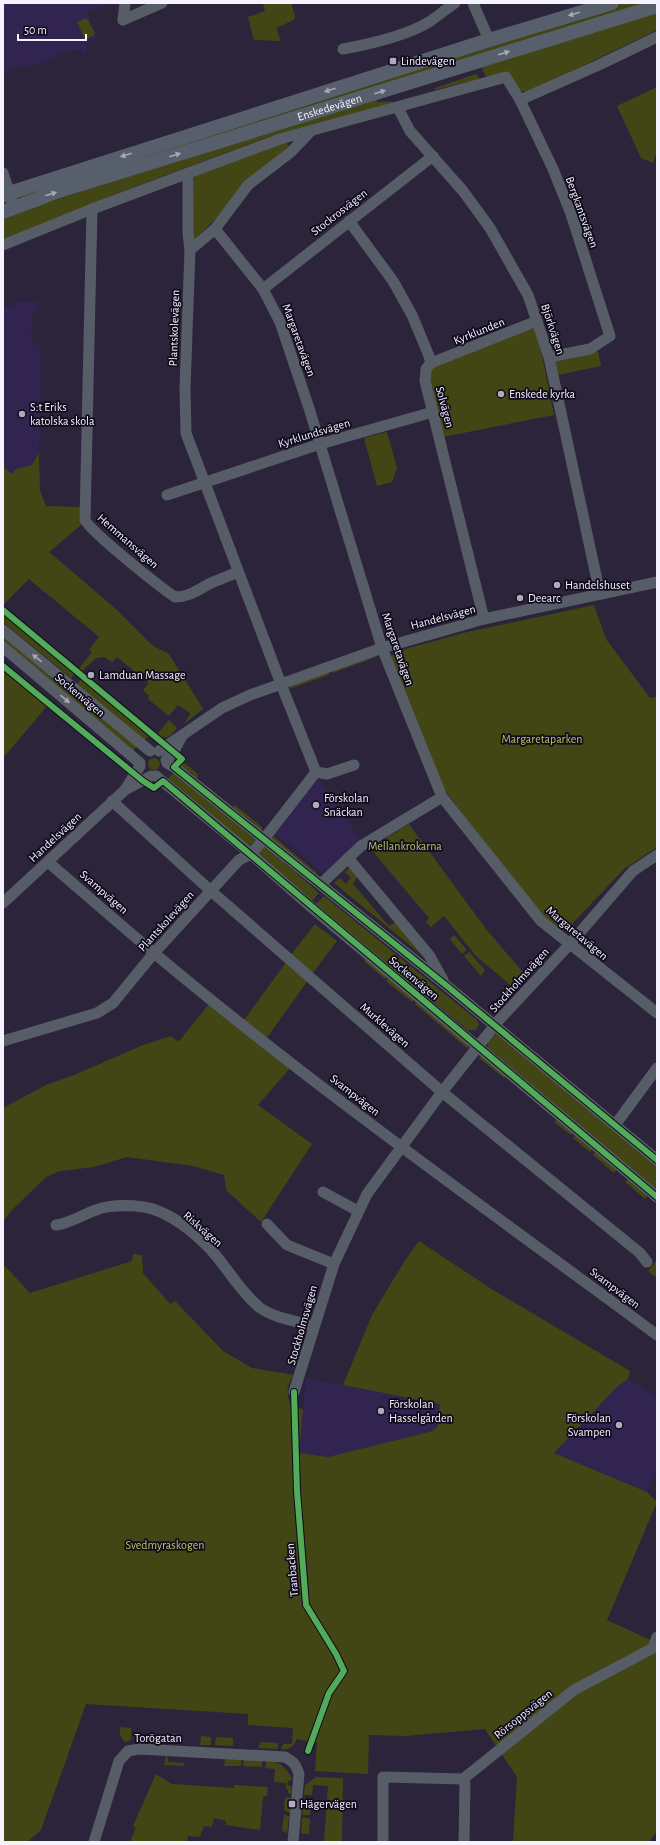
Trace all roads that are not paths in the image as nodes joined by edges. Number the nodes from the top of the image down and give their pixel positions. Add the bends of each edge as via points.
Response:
1 (125, 3) edge
2 (162, 3) edge
3 (454, 3) edge
4 (473, 3) edge
5 (612, 3) edge
6 (657, 6) edge
7 (657, 37) edge
8 (489, 40) junction
9 (343, 49) dead end
10 (520, 100) junction
11 (398, 108) junction
12 (311, 131) junction
13 (433, 156) junction
14 (3, 173) edge
15 (188, 173) junction
16 (6, 194) edge
17 (92, 209) junction
18 (9, 210) edge
19 (349, 221) junction
20 (215, 229) junction
21 (3, 245) edge
22 (190, 250) junction
23 (263, 289) junction
24 (538, 321) junction
25 (549, 357) junction
26 (431, 363) junction
27 (433, 412) junction
28 (320, 444) junction
29 (204, 482) junction
30 (167, 495) dead end
31 (238, 572) junction
32 (657, 582) edge
33 (600, 594) junction
34 (484, 619) junction
35 (3, 630) edge
36 (3, 647) edge
37 (382, 648) junction
38 (281, 684) junction
39 (181, 738) junction
40 (154, 751) junction
41 (166, 762) junction
42 (140, 764) junction
43 (354, 766) dead end
44 (316, 772) junction
45 (154, 776) junction
46 (125, 790) junction
47 (442, 797) junction
48 (112, 802) junction
49 (264, 839) junction
50 (251, 854) junction
51 (657, 855) edge
52 (348, 858) junction
53 (48, 862) junction
54 (321, 884) junction
55 (211, 891) junction
56 (3, 903) edge
57 (569, 944) junction
58 (154, 953) junction
59 (447, 986) junction
60 (657, 1013) edge
61 (495, 1026) junction
62 (3, 1041) edge
63 (479, 1046) junction
64 (657, 1068) edge
65 (442, 1092) junction
66 (615, 1125) junction
67 (401, 1147) junction
68 (657, 1160) edge
69 (323, 1192) dead end
70 (657, 1197) edge
71 (358, 1212) junction
72 (266, 1224) dead end
73 (56, 1225) dead end
74 (647, 1262) dead end
75 (334, 1264) junction
76 (313, 1326) junction
77 (657, 1336) edge
78 (294, 1392) dead end
79 (657, 1638) edge
80 (463, 1779) junction
81 (94, 1842) edge
82 (293, 1842) edge
83 (382, 1842) edge
84 (464, 1842) edge

1 - 2 street via 123,20
3 - 9 street via 429,22 413,29
4 - 8 street
5 -> 8 main road, Enskedevägen
18 -> 6 main road, Enskedevägen via 59,191
7 - 10 street
8 -> 16 main road, Enskedevägen
10 - 11 street, Enskedevägen via 506,77
10 - 25 street, Bergkantsvägen via 571,214 610,336 590,349
11 - 12 street, Enskedevägen
11 - 13 street, Björkvägen via 410,131
12 - 15 street, Enskedevägen via 280,139
12 - 20 street, Enskedevägen via 291,152 248,185
13 - 19 street, Stockrosvägen
13 - 24 street, Björkvägen via 463,190 490,228 521,282
14 - 16 street
15 - 17 street, Enskedevägen
15 - 22 street, Plantskolevägen
16 - 18 street
17 - 21 street, Enskedevägen
17 - 31 street, Hemmansvägen via 85,520 104,540 176,597 192,594
19 - 23 street, Stockrosvägen
19 - 26 street via 393,281 412,315
20 - 22 street, Enskedevägen
20 - 23 street, Margaretavägen
22 - 29 street, Plantskolevägen via 186,433
23 - 28 street, Margaretavägen via 280,322
24 - 25 street, Björkvägen
24 - 26 street, Kyrklunden
25 - 33 street, Björkvägen
26 - 27 street, Solvägen via 426,369 425,381
27 - 28 street, Kyrklundsvägen
27 - 34 street, Solvägen
28 - 29 street, Kyrklundsvägen
28 - 37 street, Margaretavägen
29 - 30 street
29 - 31 street, Plantskolevägen
31 - 38 street, Plantskolevägen
32 - 33 street, Handelsvägen
33 - 34 street, Handelsvägen
34 - 37 street, Handelsvägen
40 -> 35 street, Sockenvägen
36 -> 42 street, Sockenvägen
37 - 38 street, Handelsvägen
37 - 47 street, Margaretavägen
38 - 39 street, Handelsvägen via 222,708
38 - 44 street, Plantskolevägen
39 - 40 street, Handelsvägen
39 - 41 street, Handelsvägen via 174,753
40 - 41 street, Sockenvägen
40 - 42 street via 143,755
41 - 45 street via 165,770
41 - 49 street, Sockenvägen
42 - 45 street, Sockenvägen via 142,771
42 - 46 street, Handelsvägen
43 - 44 street via 327,774
44 - 49 street, Plantskolevägen
45 - 46 street, Handelsvägen
45 - 50 street, Sockenvägen
46 - 48 street, Handelsvägen
47 - 52 street via 361,846
47 - 57 street, Margaretavägen via 541,921
48 - 53 street, Handelsvägen
48 - 55 street, Murklevägen
49 - 50 street, Plantskolevägen
49 - 54 street, Sockenvägen
50 - 55 street, Plantskolevägen via 239,860
50 - 63 street, Sockenvägen
51 - 57 street, Stockholmsvägen via 633,871
52 - 54 street
52 - 59 street, Sockenvägen via 429,955
53 - 56 street, Handelsvägen
53 - 58 street, Svampvägen
54 - 59 street, Sockenvägen
55 - 58 street, Plantskolevägen
55 - 65 street, Murklevägen
57 - 60 street, Margaretavägen
57 - 61 street, Stockholmsvägen
58 - 62 street, Plantskolevägen via 112,1003 97,1012
58 - 67 street, Svampvägen via 246,1028
59 - 61 street, Sockenvägen
61 - 63 street, Stockholmsvägen
61 - 66 street, Sockenvägen
63 - 65 street, Stockholmsvägen
63 - 70 street, Sockenvägen
64 - 66 street
65 - 67 street, Stockholmsvägen
65 - 74 street, Murklevägen via 640,1253
66 - 68 street, Sockenvägen
67 - 71 street, Stockholmsvägen via 367,1194
67 - 77 street, Svampvägen
69 - 71 street
71 - 75 street, Stockholmsvägen
72 - 75 street via 287,1245
73 - 76 street, Riskvägen via 96,1210 112,1207 144,1207 157,1211 172,1218 212,1252 248,1297 261,1308 277,1316
75 - 76 street, Stockholmsvägen
76 - 78 street, Stockholmsvägen
79 - 80 street, Rörsoppsvägen via 653,1648 574,1690
80 - 83 street via 383,1777
80 - 84 street
81 - 82 street, Torögatan via 119,1761 128,1750 139,1749 285,1757 297,1765 299,1774

